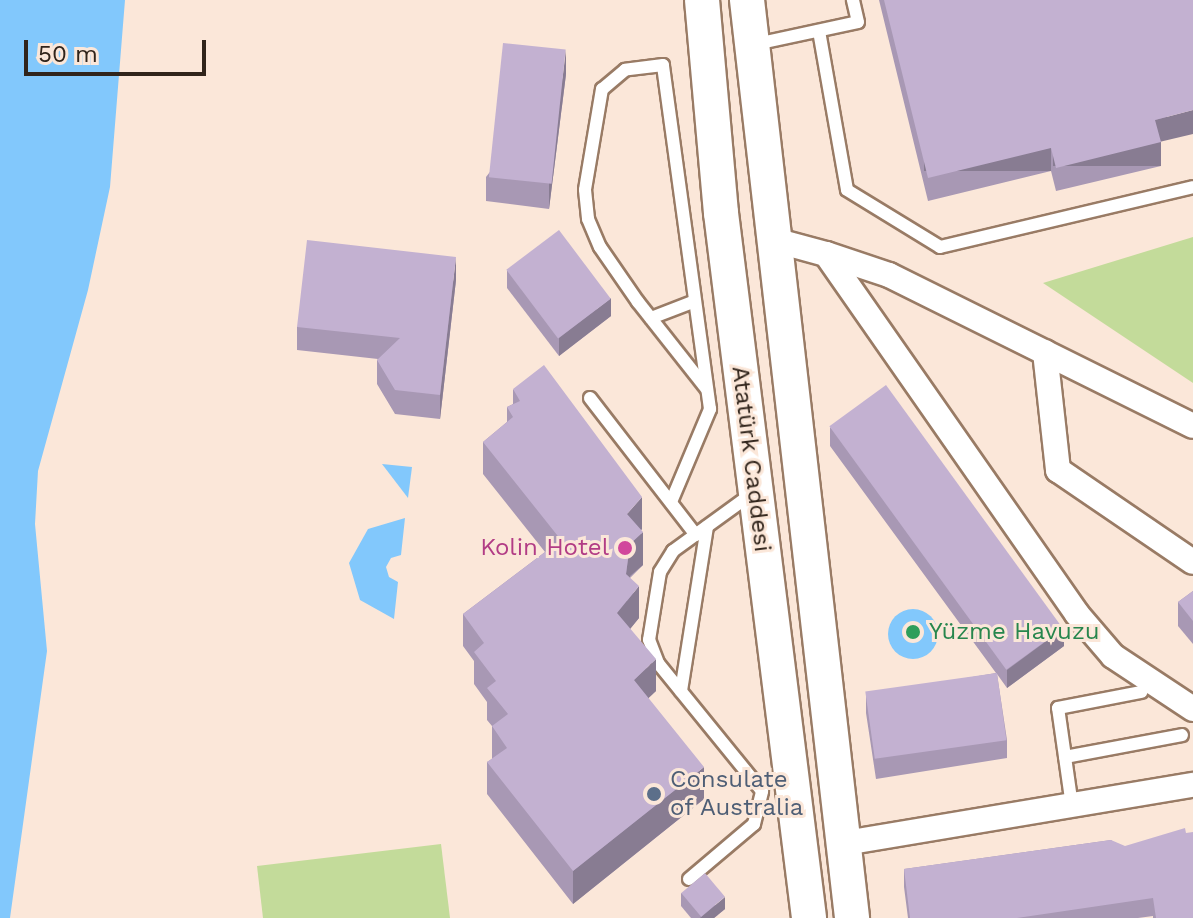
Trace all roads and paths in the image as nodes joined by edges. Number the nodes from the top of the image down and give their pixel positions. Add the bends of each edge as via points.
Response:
1 (702, 0) edge
2 (747, 0) edge
3 (853, 0) edge
4 (819, 31) junction
5 (753, 45) junction
6 (1193, 187) edge
7 (778, 241) junction
8 (725, 252) junction
9 (826, 254) junction
10 (695, 301) junction
11 (651, 318) junction
12 (1045, 352) junction
13 (706, 388) junction
14 (590, 398) dead end
15 (1193, 426) edge
16 (804, 478) junction
17 (755, 491) junction
18 (671, 502) junction
19 (702, 531) junction
20 (1193, 562) edge
21 (681, 691) junction
22 (1141, 692) dead end
23 (1193, 709) edge
24 (1182, 735) dead end
25 (1065, 757) junction
26 (1193, 785) edge
27 (1072, 806) junction
28 (845, 843) junction
29 (689, 879) dead end
30 (809, 918) edge
31 (852, 918) edge

1 - 8 main road, Atatürk Caddesi
2 - 5 main road, Atatürk Caddesi
3 - 4 lane via 858,22
4 - 5 lane
4 - 6 lane via 847,190 940,247
5 - 7 main road, Atatürk Caddesi
7 - 8 main road
7 - 9 street
7 - 16 main road, Atatürk Caddesi
8 - 17 main road, Atatürk Caddesi
9 - 12 street via 889,275
9 - 23 street via 1077,614 1113,656
10 - 11 lane
10 - 11 lane via 663,65 625,70 602,89 586,205 600,247
10 - 13 lane
11 - 13 lane
12 - 15 street
12 - 20 street via 1058,470
13 - 18 lane via 710,409
14 - 18 lane
16 - 17 main road
16 - 28 main road, Atatürk Caddesi
17 - 19 lane
17 - 30 main road, Atatürk Caddesi
18 - 19 lane
19 - 21 lane
19 - 21 lane via 673,551 660,572 649,640 658,663
21 - 29 lane via 763,798 754,824
22 - 25 lane via 1058,708
24 - 25 lane
25 - 27 lane
26 - 27 street
27 - 28 street
28 - 31 main road, Atatürk Caddesi

